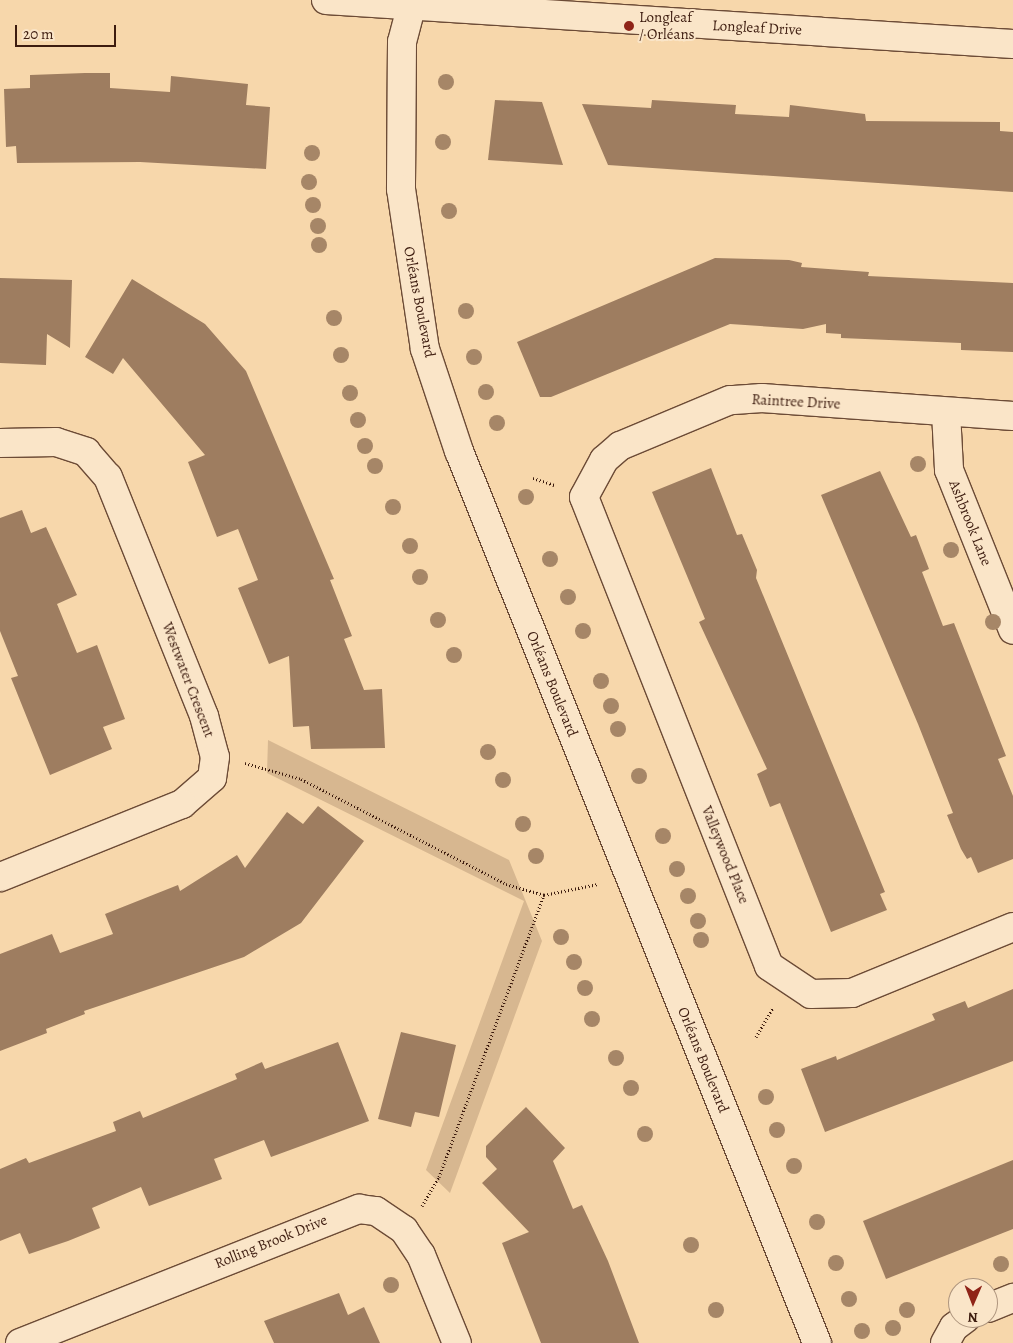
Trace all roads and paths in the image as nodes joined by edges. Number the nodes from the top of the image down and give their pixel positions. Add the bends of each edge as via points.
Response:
1 (326, 0) edge
2 (412, 3) edge
3 (1013, 44) edge
4 (946, 412) junction
5 (1013, 416) edge
6 (0, 443) edge
7 (584, 496) joint
8 (1013, 630) edge
9 (215, 757) junction
10 (629, 876) junction
11 (0, 877) edge
12 (544, 896) junction
13 (1013, 927) edge
14 (788, 983) junction
15 (756, 1037) dead end
16 (404, 1230) junction
17 (1013, 1298) edge
18 (998, 1304) edge
19 (953, 1328) edge
20 (20, 1343) edge
21 (457, 1343) edge
22 (817, 1343) edge
23 (945, 1343) edge

1 - 2 street, Longleaf Drive
2 - 3 street, Longleaf Drive
2 - 10 street, Orléans Boulevard via 402,42 401,189 426,350 459,450
4 - 5 street, Raintree Drive
4 - 7 street, Raintree Drive via 762,398 730,400 620,446 604,460
4 - 8 street, Ashbrook Lane via 949,470
6 - 9 street, Westwater Crescent via 56,442 86,452 108,477 204,716
7 - 14 street, Valleywood Place via 769,966
9 - 11 street, Westwater Crescent via 212,778 182,804
9 - 12 path via 301,779 506,884
10 - 12 path
10 - 22 street, Orléans Boulevard
12 - 16 path via 440,1177
13 - 14 street, Valleywood Place via 852,994 811,994
14 - 15 path
16 - 20 street, Rolling Brook Drive via 376,1211 343,1213
16 - 21 street, Rolling Brook Drive via 421,1255
17 - 18 street
19 - 23 street

